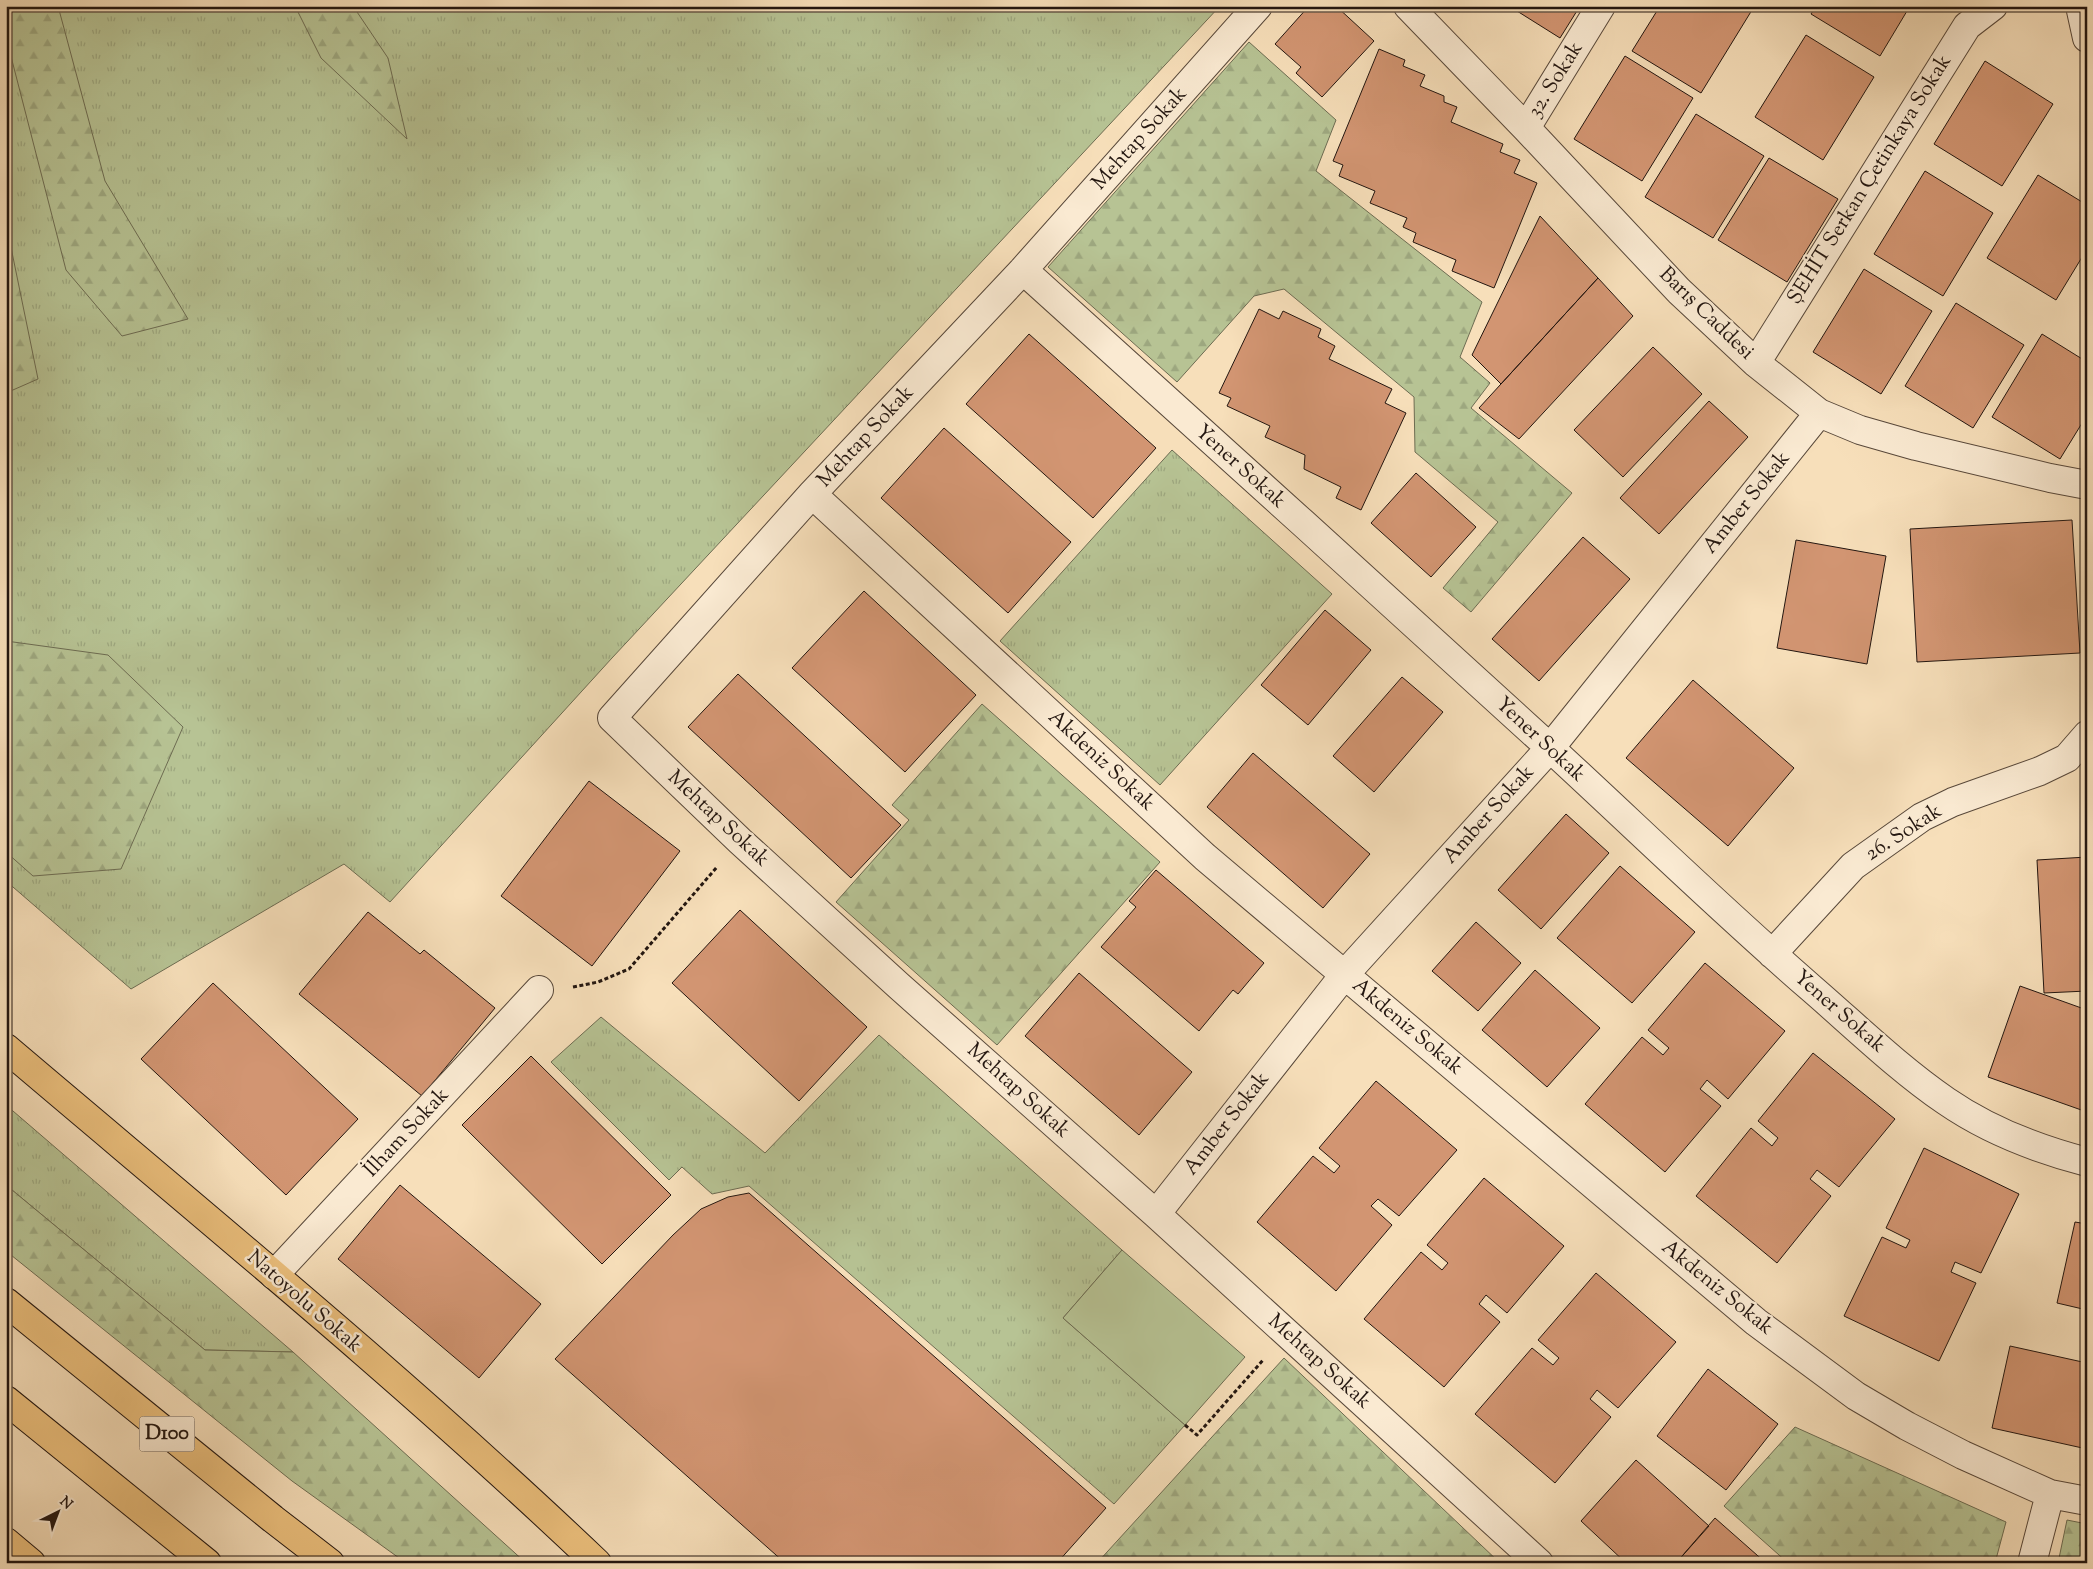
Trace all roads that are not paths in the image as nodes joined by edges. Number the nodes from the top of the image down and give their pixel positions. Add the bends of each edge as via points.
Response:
1 (1258, 6) edge
2 (1408, 6) edge
3 (1602, 6) edge
4 (1993, 6) edge
5 (2080, 6) edge
6 (2087, 38) edge
7 (1526, 128) junction
8 (1023, 270) junction
9 (1756, 363) junction
10 (1819, 413) junction
11 (2087, 485) edge
12 (812, 494) junction
13 (2087, 735) edge
14 (1550, 748) junction
15 (1772, 954) junction
16 (1345, 974) junction
17 (539, 990) road end
18 (6, 1048) edge
19 (2087, 1162) edge
20 (1156, 1214) junction
21 (274, 1275) junction
22 (6, 1302) edge
23 (6, 1400) edge
24 (2050, 1494) junction
25 (2087, 1501) edge
26 (6, 1542) edge
27 (32, 1563) edge
28 (207, 1563) edge
29 (330, 1563) edge
30 (597, 1563) edge
31 (1538, 1563) edge
32 (2032, 1563) edge

1 - 8 street, Mehtap Sokak
2 - 7 street, Barış Caddesi
3 - 7 street, 32. Sokak
4 - 9 street, ŞEHİT Serkan Çetinkaya Sokak via 1967,26
5 - 6 street
7 - 9 street, Barış Caddesi via 1679,291
8 - 12 street, Mehtap Sokak
8 - 14 street, Yener Sokak
9 - 10 street, Barış Caddesi
10 - 11 street, Barış Caddesi via 1860,430 1916,446
10 - 14 street, Amber Sokak
12 - 16 street, Akdeniz Sokak via 1205,857
12 - 20 street, Mehtap Sokak via 612,718 899,986
13 - 15 street, 26. Sokak via 2067,758 1953,802 1916,821 1853,866
14 - 15 street, Yener Sokak
14 - 16 street, Amber Sokak
15 - 19 street, Yener Sokak via 1947,1102 2019,1140
16 - 20 street, Amber Sokak
16 - 24 street, Akdeniz Sokak via 1685,1263 1813,1365 1856,1396 1907,1426
17 - 21 street, İlham Sokak
18 - 21 main road, Natoyolu Sokak
20 - 31 street, Mehtap Sokak
21 - 30 main road, Natoyolu Sokak
22 - 29 main road, D100
23 - 28 main road
24 - 25 street, Akdeniz Sokak
24 - 32 street
26 - 27 main road

